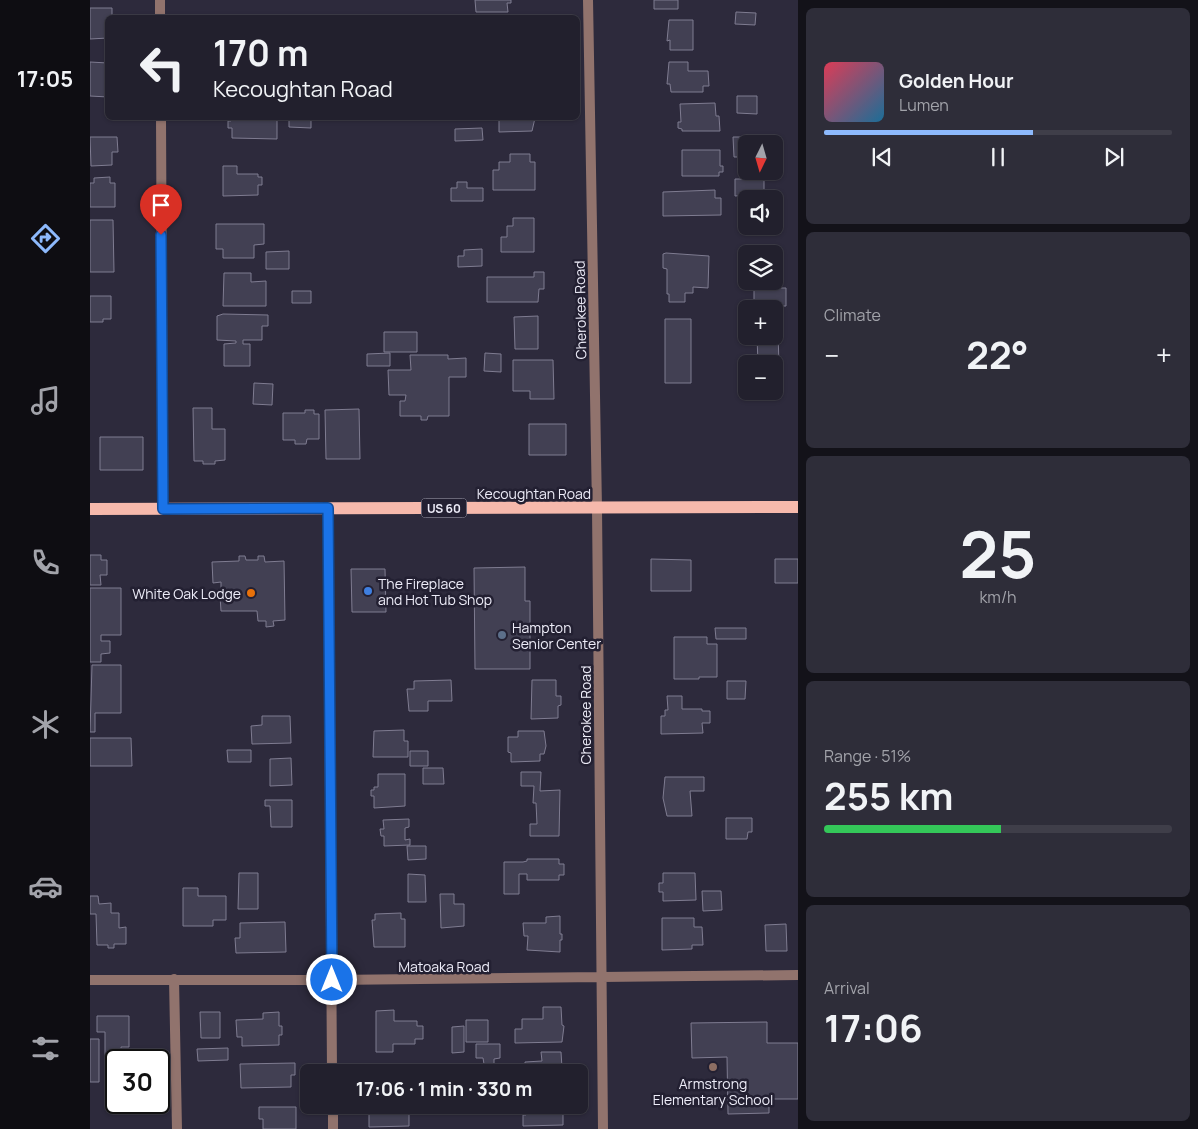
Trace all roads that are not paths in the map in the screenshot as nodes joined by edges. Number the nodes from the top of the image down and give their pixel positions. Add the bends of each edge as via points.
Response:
1 (160, 0) edge
2 (588, 0) edge
3 (160, 15) edge
4 (160, 120) edge
5 (798, 507) edge
6 (328, 508) junction
7 (597, 508) junction
8 (163, 509) junction
9 (90, 510) edge
10 (798, 975) edge
11 (600, 978) junction
12 (174, 979) junction
13 (90, 980) edge
14 (332, 980) junction
15 (332, 1064) edge
16 (333, 1114) edge
17 (177, 1129) edge
18 (333, 1129) edge
19 (603, 1129) edge

1 - 3 street
2 - 7 street, Cherokee Road
4 - 8 street
5 - 7 main road, Kecoughtan Road / US 60
6 - 7 main road, Kecoughtan Road / US 60
6 - 8 main road, Kecoughtan Road / US 60
6 - 14 street
7 - 11 street, Cherokee Road
8 - 9 main road, Kecoughtan Road / US 60
10 - 11 street, Matoaka Road
11 - 14 street, Matoaka Road
11 - 19 street, Cherokee Road
12 - 13 street, Matoaka Road
12 - 14 street, Matoaka Road
12 - 17 street
14 - 15 street
16 - 18 street

